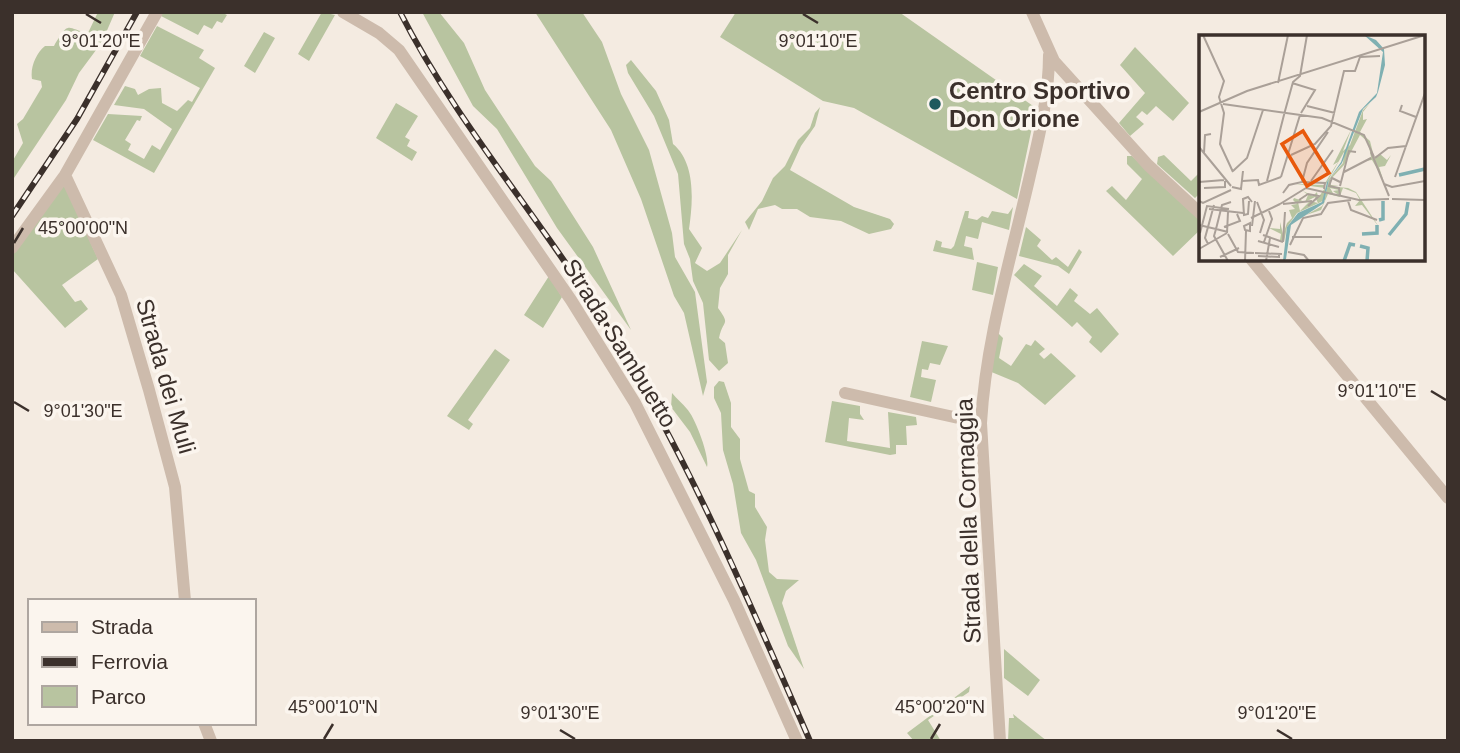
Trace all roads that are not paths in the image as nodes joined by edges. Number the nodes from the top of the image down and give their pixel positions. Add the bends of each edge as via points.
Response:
1 (157, 12) edge
2 (343, 12) edge
3 (1032, 12) edge
4 (1049, 55) junction
5 (65, 175) junction
6 (1199, 212) edge
7 (12, 248) edge
8 (1253, 261) edge
9 (845, 394) dead end
10 (981, 423) junction
11 (1448, 498) edge
12 (185, 599) edge
13 (797, 741) edge
14 (1000, 741) edge

1 - 5 street
2 - 13 street, Strada Sambuetto via 399,50 608,356 670,467
3 - 4 street
4 - 6 street via 1148,165
4 - 10 street, Strada della Cornaggia via 1042,120 988,352
5 - 7 street
5 - 12 street, Strada dei Muli via 121,295 145,378 175,487
8 - 11 street
9 - 10 street
10 - 14 street, Strada della Cornaggia

